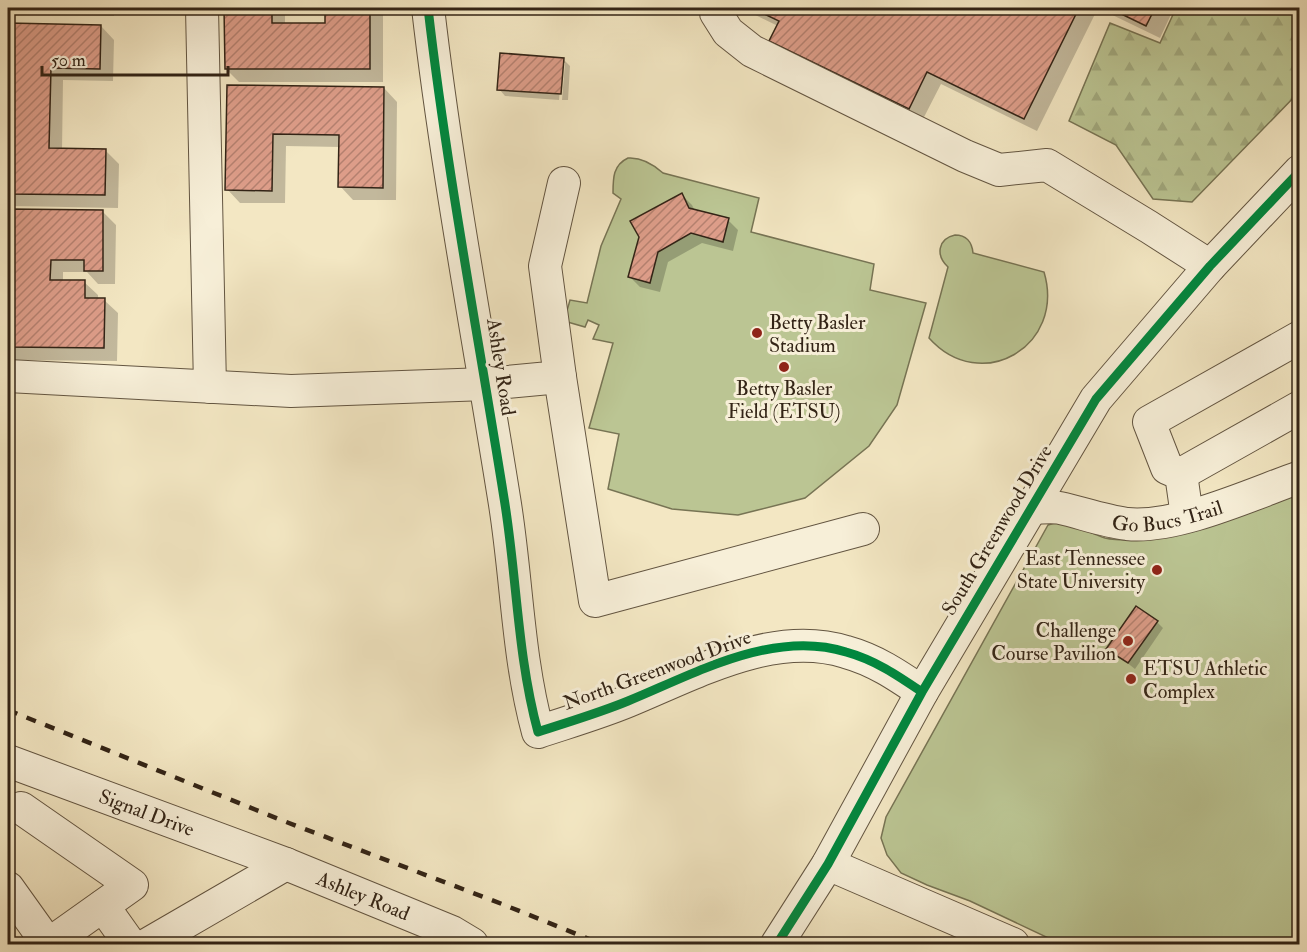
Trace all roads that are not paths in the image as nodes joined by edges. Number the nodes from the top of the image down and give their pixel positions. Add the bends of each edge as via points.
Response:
1 (202, 8) edge
2 (428, 8) edge
3 (717, 8) edge
4 (1299, 171) edge
5 (564, 183) dead end
6 (1210, 266) junction
7 (1299, 337) edge
8 (8, 376) edge
9 (560, 377) junction
10 (486, 384) junction
11 (210, 387) junction
12 (1299, 407) edge
13 (1181, 474) junction
14 (1299, 477) edge
15 (1032, 508) junction
16 (1187, 516) junction
17 (863, 529) dead end
18 (922, 692) junction
19 (538, 732) joint
20 (19, 766) edge
21 (14, 814) edge
22 (286, 864) junction
23 (828, 864) junction
24 (8, 888) edge
25 (103, 906) junction
26 (49, 945) edge
27 (130, 945) edge
28 (148, 945) edge
29 (472, 945) edge
30 (777, 945) edge
31 (1013, 945) edge

1 - 11 street
2 - 10 street, Ashley Road via 437,91
3 - 6 street via 728,32 752,51 999,170 1047,165
4 - 6 street, South Greenwood Drive
5 - 9 street via 545,266
6 - 15 street, South Greenwood Drive via 1096,399
7 - 13 street via 1149,422 1167,468
8 - 11 street
9 - 10 street
9 - 17 street via 595,601
10 - 11 street via 291,390
10 - 19 street, Ashley Road via 505,504 527,694
12 - 13 street
13 - 16 street
14 - 16 street, Go Bucs Trail
15 - 16 street, Go Bucs Trail via 1057,507 1129,524
15 - 18 street, South Greenwood Drive
18 - 19 street, North Greenwood Drive via 880,664 844,651 775,646
18 - 23 street, South Greenwood Drive
20 - 21 street
20 - 22 street, Signal Drive
21 - 25 street via 132,885
22 - 28 street
22 - 29 street, Ashley Road via 452,932
23 - 30 street, South Greenwood Drive
23 - 31 street
24 - 26 street
25 - 26 street
25 - 27 street

